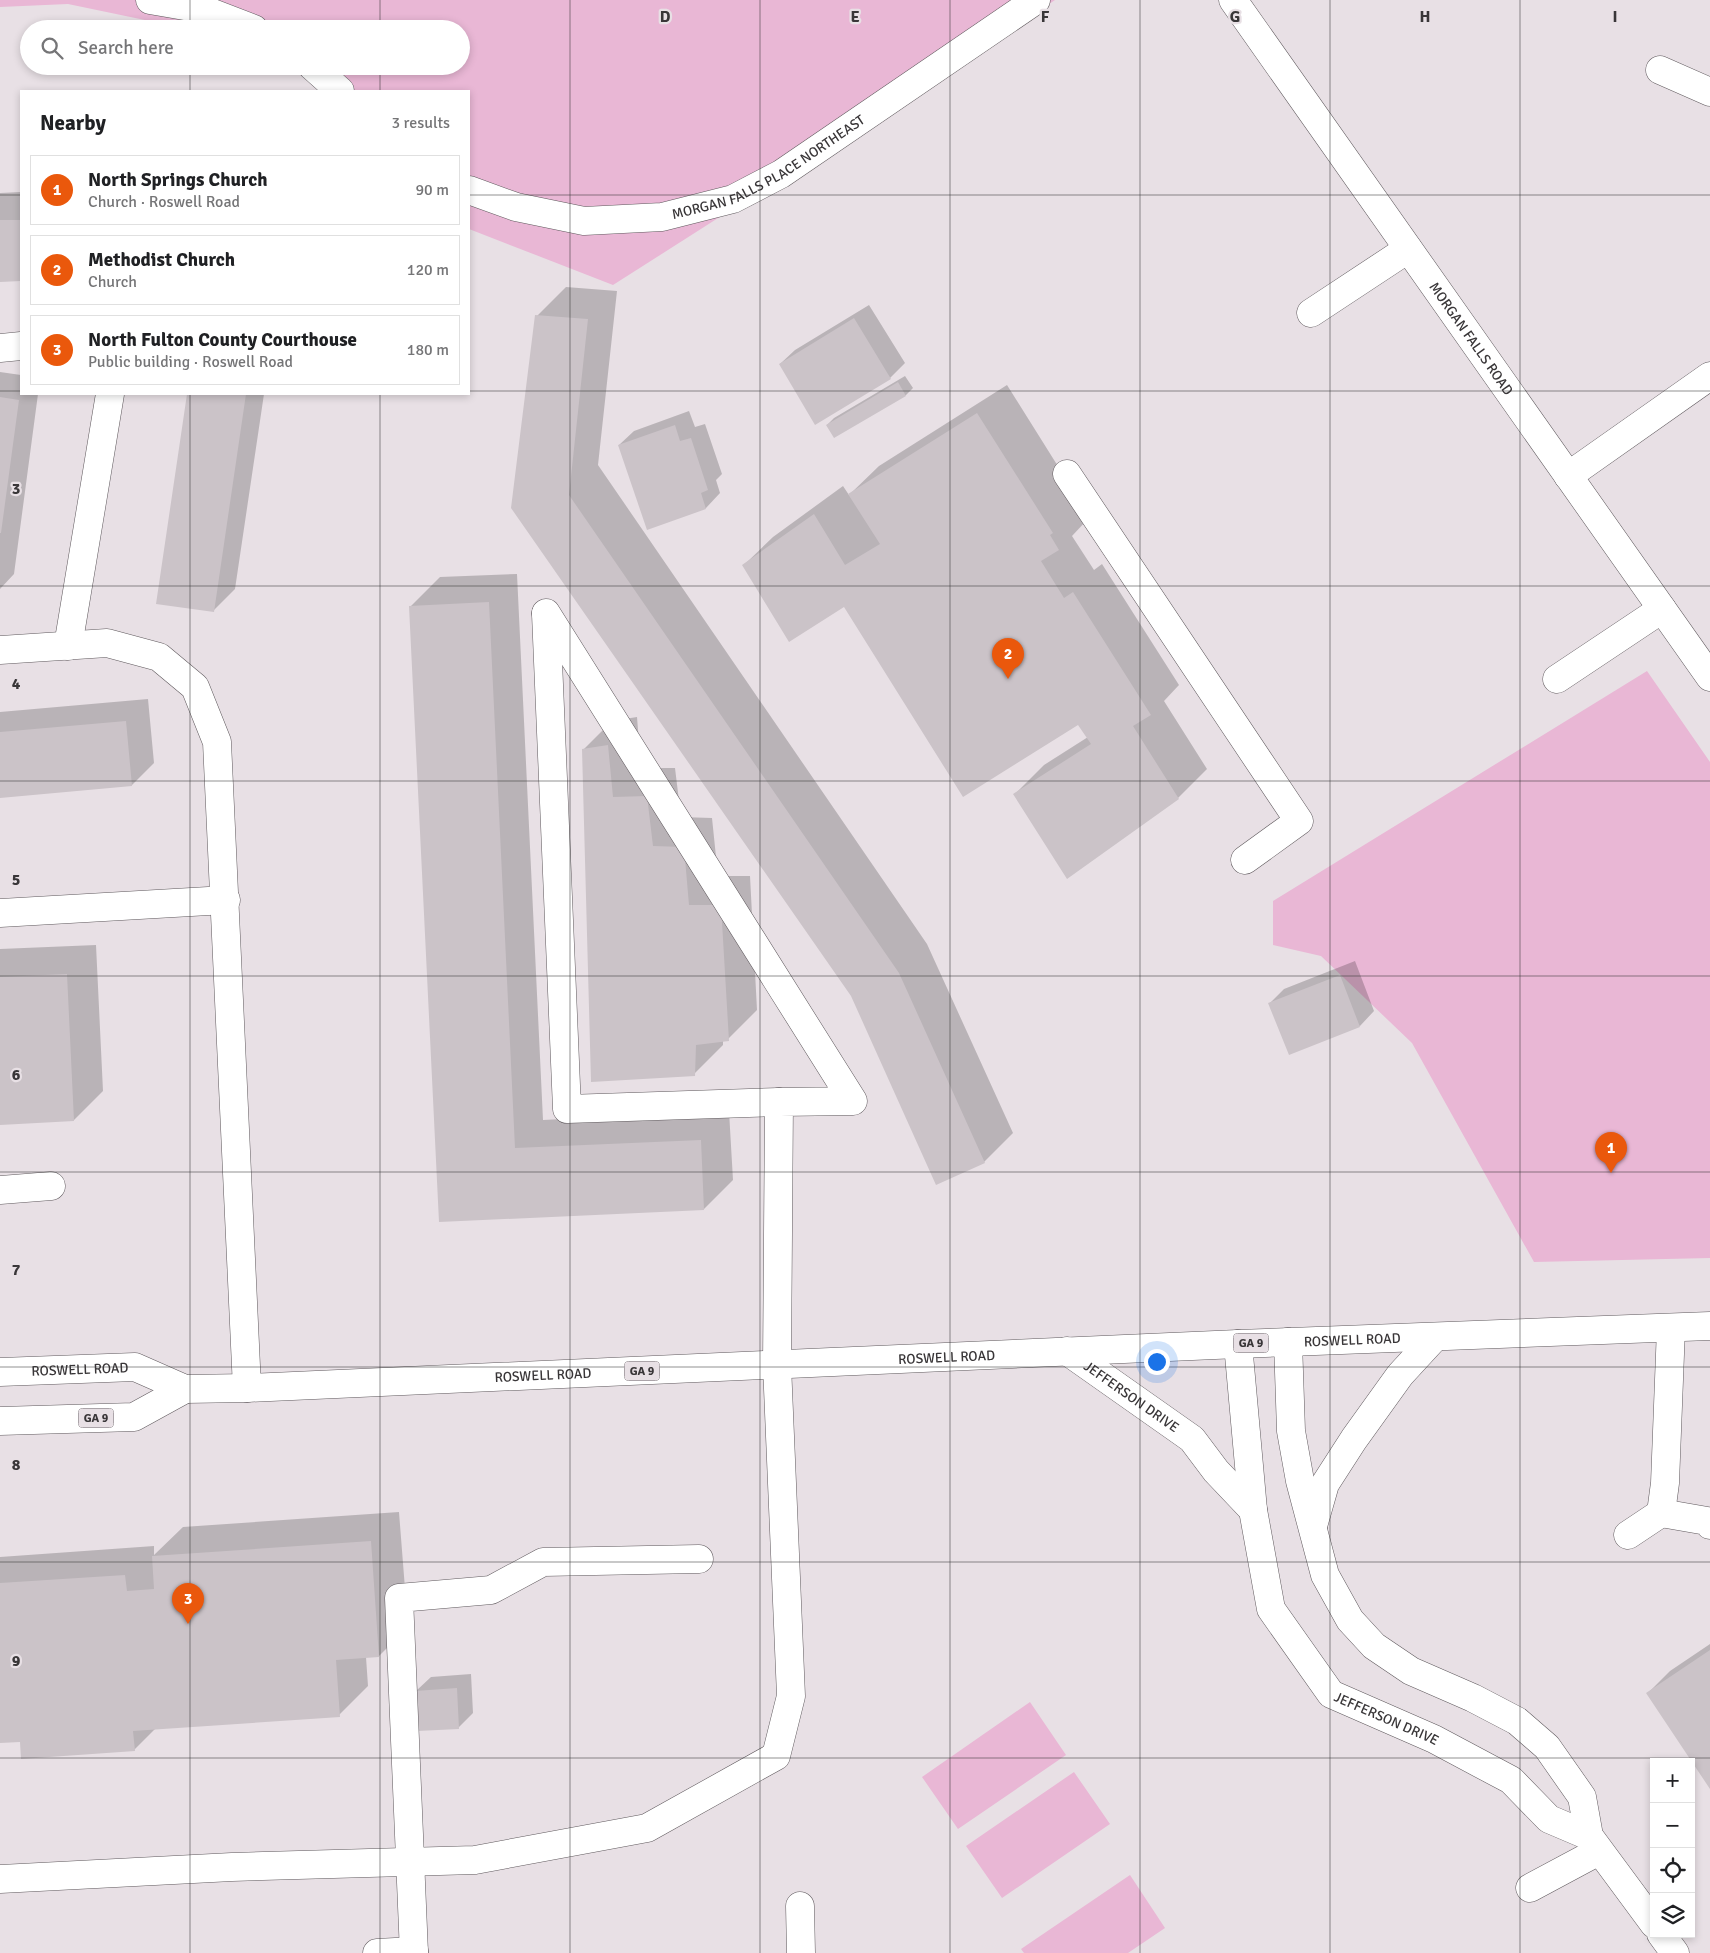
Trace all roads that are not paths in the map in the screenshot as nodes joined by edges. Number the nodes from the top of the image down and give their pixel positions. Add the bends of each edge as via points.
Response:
1 (150, 0) edge
2 (1036, 0) edge
3 (1233, 0) edge
4 (231, 20) edge
5 (1660, 70) dead end
6 (322, 75) edge
7 (339, 90) edge
8 (1710, 92) edge
9 (470, 190) edge
10 (1408, 249) junction
11 (1311, 313) dead end
12 (20, 346) edge
13 (0, 348) edge
14 (1710, 376) edge
15 (110, 395) edge
16 (1067, 474) dead end
17 (1568, 476) junction
18 (1662, 609) junction
19 (68, 646) junction
20 (0, 650) edge
21 (1710, 677) edge
22 (1557, 679) dead end
23 (1245, 860) dead end
24 (226, 900) junction
25 (0, 913) edge
26 (779, 1102) junction
27 (51, 1186) dead end
28 (0, 1190) edge
29 (1710, 1326) edge
30 (1671, 1328) junction
31 (1435, 1337) junction
32 (1288, 1342) junction
33 (1238, 1344) junction
34 (1067, 1351) junction
35 (777, 1365) junction
36 (0, 1372) edge
37 (247, 1388) junction
38 (185, 1389) junction
39 (0, 1421) edge
40 (1253, 1510) junction
41 (1661, 1514) junction
42 (1710, 1525) edge
43 (1313, 1526) junction
44 (1628, 1535) dead end
45 (698, 1559) dead end
46 (1594, 1843) junction
47 (410, 1862) junction
48 (0, 1879) edge
49 (1530, 1888) dead end
50 (800, 1906) dead end
51 (1650, 1919) edge
52 (1664, 1938) edge
53 (414, 1952) edge
54 (377, 1953) edge
55 (801, 1953) edge
56 (1675, 1953) edge

1 - 4 street via 202,9
2 - 9 street, MORGAN FALLS PLACE NORTHEAST via 781,174 733,199 662,217 584,221 516,207
3 - 10 street, MORGAN FALLS ROAD
5 - 8 street
6 - 7 street
10 - 11 street
10 - 17 street, MORGAN FALLS ROAD
12 - 13 street
14 - 17 street
15 - 19 street
16 - 23 street via 1299,822
17 - 18 street, MORGAN FALLS ROAD
18 - 21 street, MORGAN FALLS ROAD
18 - 22 street
19 - 20 street
19 - 24 street via 107,643 159,657 195,687 217,742
24 - 25 street
24 - 37 street
26 - 26 street via 853,1101 546,613 567,1109
26 - 35 street
27 - 28 street
29 - 30 street, ROSWELL ROAD / GA 9
30 - 31 street, ROSWELL ROAD / GA 9
30 - 41 street
31 - 32 street, ROSWELL ROAD / GA 9
31 - 43 street, JEFFERSON DRIVE via 1400,1375 1354,1439 1325,1484
32 - 33 street, ROSWELL ROAD / GA 9
32 - 43 street, JEFFERSON DRIVE via 1291,1431 1300,1481
33 - 34 street, ROSWELL ROAD / GA 9
33 - 40 street, JEFFERSON DRIVE
34 - 35 street, ROSWELL ROAD / GA 9
34 - 40 street, JEFFERSON DRIVE via 1192,1439 1216,1472
35 - 37 street, ROSWELL ROAD / GA 9
35 - 47 street via 791,1696 776,1756 647,1828 475,1860
36 - 38 street, ROSWELL ROAD / GA 9 via 135,1367
37 - 38 street, ROSWELL ROAD / GA 9
38 - 39 street, ROSWELL ROAD / GA 9 via 134,1417
40 - 46 street, JEFFERSON DRIVE via 1271,1609 1331,1694 1434,1739 1511,1780 1549,1819
41 - 42 street via 1707,1520
41 - 44 street
43 - 46 street, JEFFERSON DRIVE via 1325,1575 1350,1620 1374,1646 1411,1672 1517,1721 1547,1747 1582,1797
45 - 47 street via 543,1562 491,1590 398,1598
46 - 49 street
46 - 51 street, JEFFERSON DRIVE
47 - 48 street
47 - 53 street
50 - 55 street
52 - 56 street
53 - 54 street

